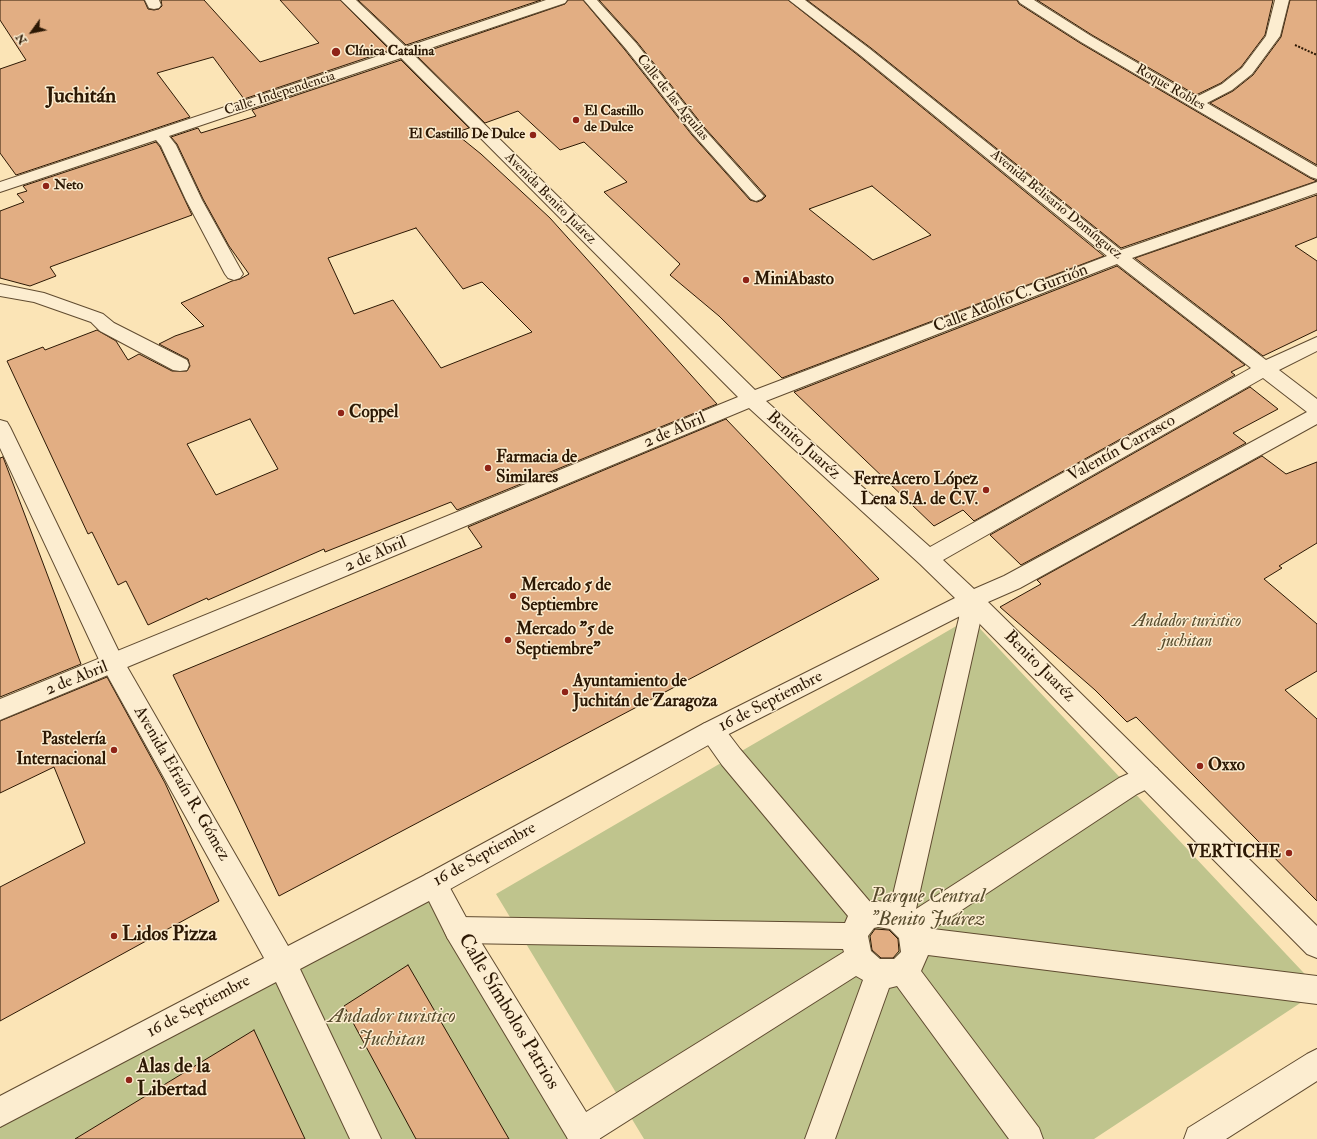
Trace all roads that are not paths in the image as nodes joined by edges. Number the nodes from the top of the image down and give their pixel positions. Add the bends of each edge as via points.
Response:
1 (348, 0) edge
2 (560, 0) edge
3 (590, 0) edge
4 (796, 0) edge
5 (1025, 0) edge
6 (1282, 0) edge
7 (404, 53) junction
8 (1196, 103) junction
9 (160, 134) junction
10 (1317, 174) edge
11 (0, 187) edge
12 (1317, 187) edge
13 (756, 196) dead end
14 (1119, 257) junction
15 (234, 274) dead end
16 (0, 290) edge
17 (1317, 343) edge
18 (180, 364) dead end
19 (1264, 369) junction
20 (752, 399) junction
21 (1317, 409) edge
22 (1317, 415) edge
23 (2, 437) edge
24 (928, 558) junction
25 (971, 600) junction
26 (113, 664) junction
27 (0, 710) edge
28 (712, 731) junction
29 (1148, 776) junction
30 (434, 884) junction
31 (458, 930) junction
32 (908, 930) junction
33 (1317, 945) edge
34 (872, 951) junction
35 (282, 963) junction
36 (1317, 990) edge
37 (1317, 1064) edge
38 (0, 1112) edge
39 (583, 1136) edge
40 (366, 1139) edge
41 (820, 1139) edge
42 (1028, 1139) edge
43 (1199, 1139) edge

1 - 7 street, Avenida Benito Juárez
2 - 7 street, Calle. Independencia
3 - 13 lane, Calle de las Águilas via 631,46 698,131
4 - 14 street, Avenida Belisario Domínguez via 865,52
5 - 8 street, Roque Robles
6 - 8 street via 1273,36 1247,71 1227,87
7 - 9 street, Calle. Independencia
7 - 20 street, Avenida Benito Juárez
8 - 10 street, Roque Robles
9 - 11 street, Calle. Independencia
9 - 15 street
12 - 14 street, Calle Adolfo C. Gurrión
14 - 19 street, Avenida Belisario Domínguez
14 - 20 street, Calle Adolfo C. Gurrión
16 - 18 street via 38,297 97,318 107,327
17 - 19 street, Valentín Carrasco
19 - 21 street, Avenida Belisario Domínguez
19 - 24 street, Valentín Carrasco
20 - 24 street, Benito Juaréz
20 - 26 street, 2 de Abril
22 - 25 street via 1012,582
23 - 26 street, Avenida Efraín R. Gómez
24 - 25 street, Benito Juaréz
25 - 28 street, 16 de Septiembre
25 - 29 street, Benito Juaréz
25 - 32 street via 970,618
26 - 27 street, 2 de Abril
26 - 35 street, Avenida Efraín R. Gómez
28 - 30 street, 16 de Septiembre
28 - 34 street
29 - 32 street via 1128,786
29 - 33 street, Benito Juaréz
30 - 31 street, Calle Símbolos Patrios
30 - 35 street, 16 de Septiembre
31 - 34 street
31 - 39 street, Calle Símbolos Patrios
32 - 34 street via 889,915 878,914
32 - 34 street via 915,952 911,962
32 - 36 street
34 - 39 street
34 - 41 street
34 - 42 street
35 - 38 street, 16 de Septiembre
35 - 40 street, Avenida Efraín R. Gómez
37 - 43 street

